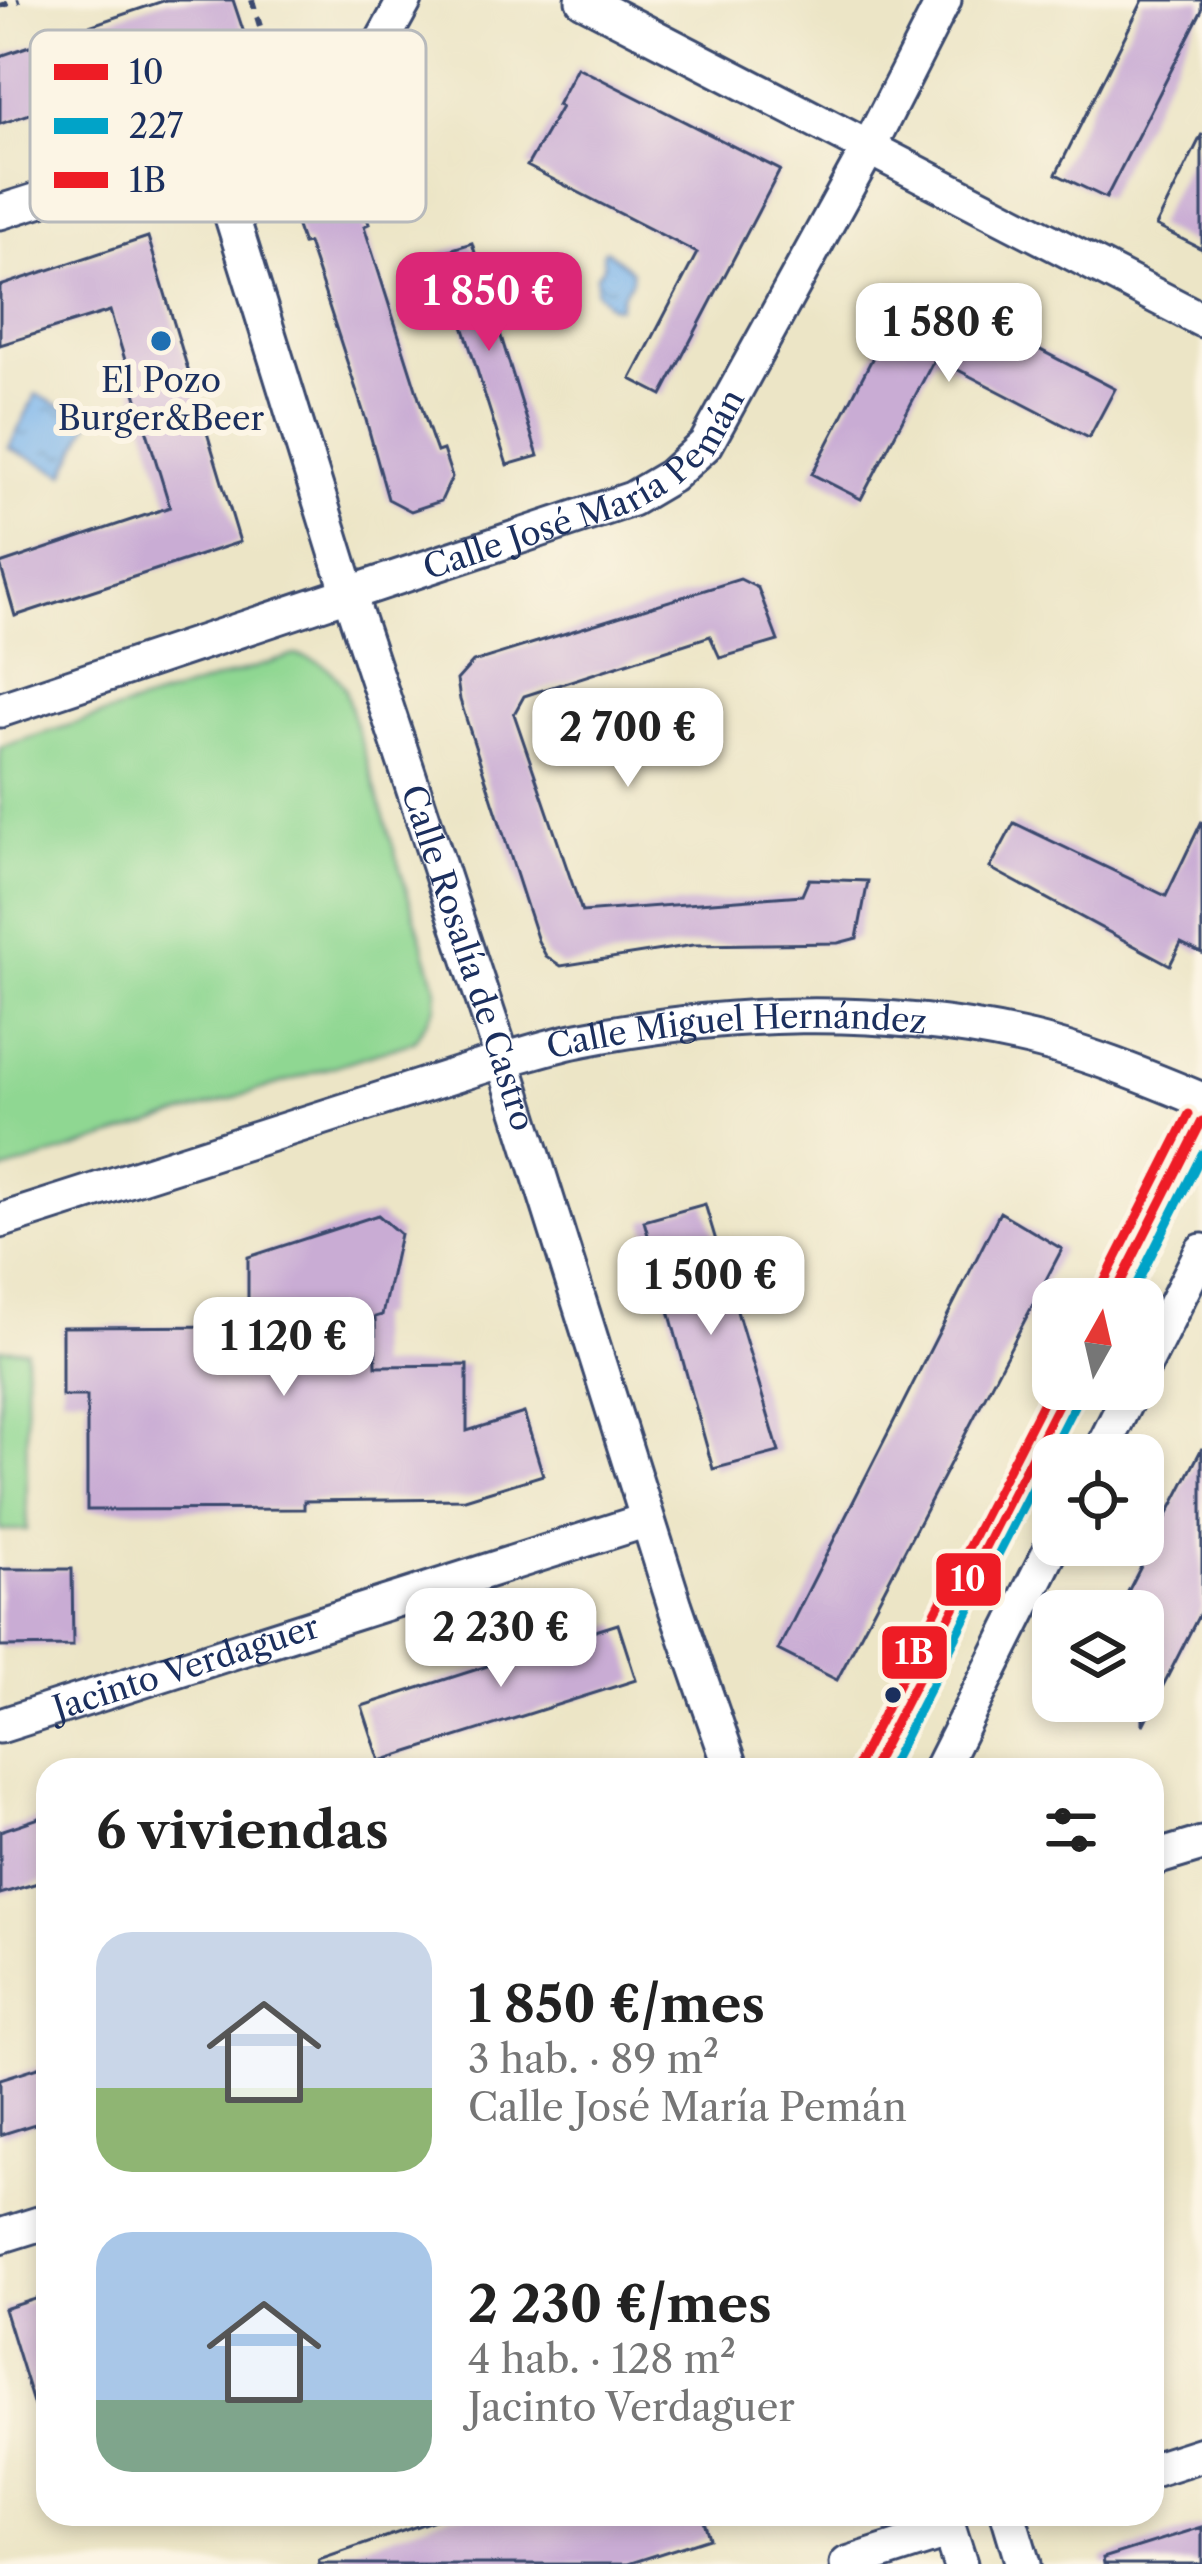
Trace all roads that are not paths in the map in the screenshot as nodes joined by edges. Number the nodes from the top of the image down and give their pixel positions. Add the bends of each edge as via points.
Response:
1 (405, 0) edge
2 (583, 0) edge
3 (944, 0) edge
4 (388, 30) edge
5 (868, 149) junction
6 (30, 203) edge
7 (0, 212) edge
8 (234, 222) edge
9 (1202, 320) edge
10 (350, 594) junction
11 (0, 710) edge
12 (503, 1060) junction
13 (1202, 1100) edge
14 (1202, 1121) edge
15 (0, 1221) edge
16 (1202, 1251) edge
17 (1123, 1278) edge
18 (1164, 1326) edge
19 (1055, 1410) edge
20 (647, 1520) junction
21 (1043, 1566) edge
22 (0, 1726) edge
23 (727, 1758) edge
24 (877, 1758) edge
25 (946, 1758) edge
26 (1202, 1844) edge
27 (1164, 1855) edge
28 (36, 2225) edge
29 (0, 2236) edge
30 (1202, 2454) edge
31 (1164, 2466) edge
32 (940, 2526) edge
33 (948, 2526) edge
34 (1014, 2526) edge
35 (847, 2564) edge
36 (960, 2564) edge
37 (1023, 2564) edge

1 - 4 street
2 - 5 street
3 - 5 street, Calle José María Pemán
5 - 9 street
5 - 10 street, Calle José María Pemán via 706,444 671,476 632,499
6 - 7 street
8 - 10 street, Calle Rosalía de Castro
10 - 11 street, Calle José María Pemán
10 - 12 street, Calle Rosalía de Castro
12 - 13 street, Calle Miguel Hernández via 582,1039 732,1018 877,1016 1022,1037
12 - 15 street, Calle Miguel Hernández
12 - 20 street, Calle Rosalía de Castro
14 - 17 street
16 - 18 street
19 - 24 street
20 - 22 street, Jacinto Verdaguer
20 - 23 street, Calle Rosalía de Castro
21 - 25 street
26 - 27 street
28 - 29 street
30 - 31 street
32 - 35 street
33 - 36 street
34 - 37 street

